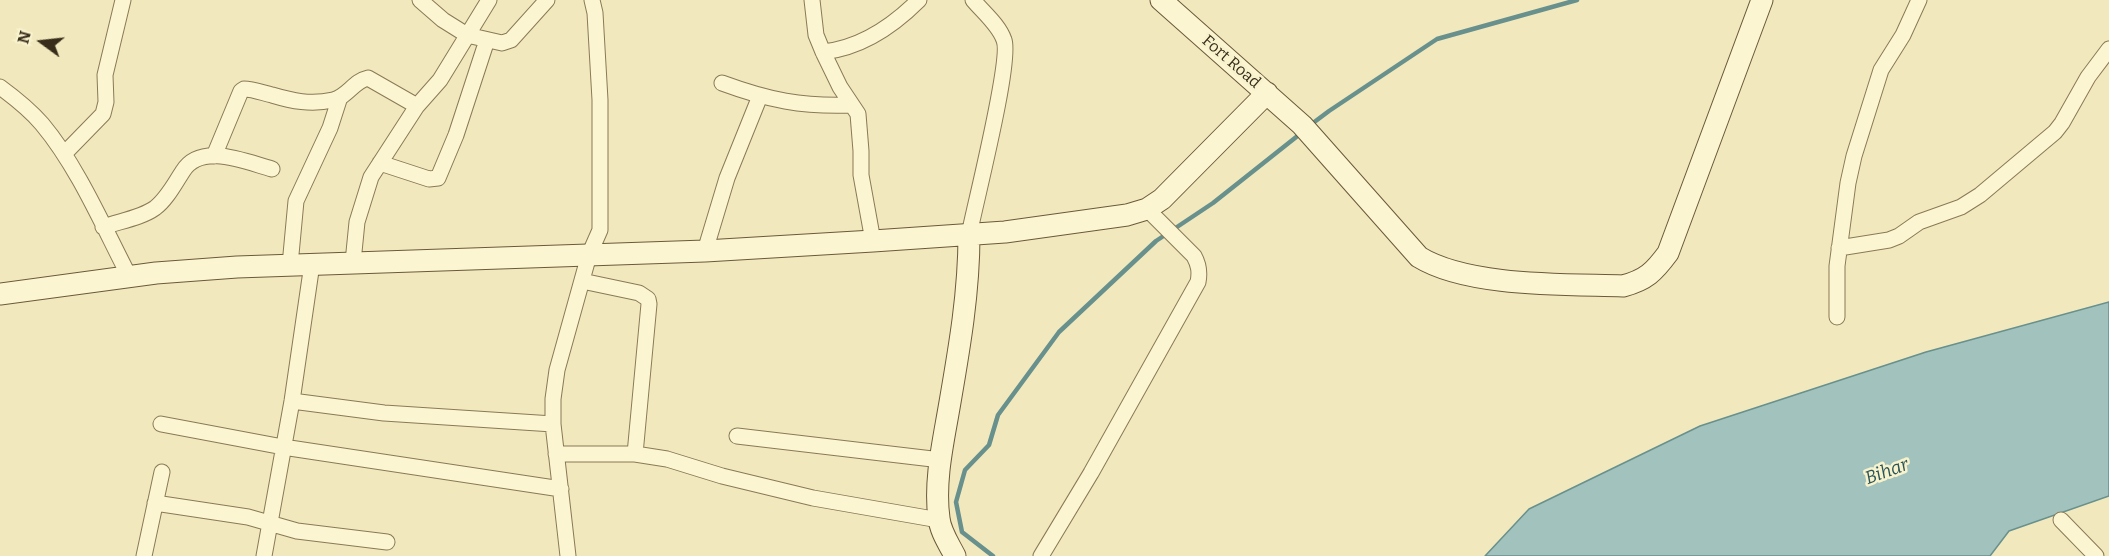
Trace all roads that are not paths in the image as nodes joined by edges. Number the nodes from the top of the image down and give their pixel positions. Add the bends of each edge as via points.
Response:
1 (123, 0) edge
2 (420, 0) edge
3 (489, 0) edge
4 (548, 0) edge
5 (592, 0) edge
6 (812, 0) edge
7 (919, 0) edge
8 (973, 0) edge
9 (1161, 0) edge
10 (1762, 0) edge
11 (1919, 0) edge
12 (466, 35) junction
13 (487, 40) junction
14 (823, 52) junction
15 (2108, 52) edge
16 (722, 83) dead end
17 (0, 87) edge
18 (1267, 93) junction
19 (760, 96) junction
20 (340, 98) junction
21 (852, 105) junction
22 (417, 106) junction
23 (64, 154) junction
24 (214, 156) junction
25 (380, 163) junction
26 (272, 170) dead end
27 (1147, 209) junction
28 (103, 226) junction
29 (969, 235) junction
30 (873, 241) junction
31 (1839, 248) junction
32 (705, 251) junction
33 (589, 255) junction
34 (353, 262) junction
35 (312, 264) junction
36 (290, 265) junction
37 (129, 276) junction
38 (582, 281) junction
39 (0, 294) edge
40 (1836, 317) dead end
41 (292, 400) junction
42 (161, 424) dead end
43 (553, 424) junction
44 (737, 435) dead end
45 (283, 447) junction
46 (556, 454) junction
47 (635, 454) junction
48 (941, 460) junction
49 (162, 472) dead end
50 (561, 489) junction
51 (155, 503) junction
52 (939, 520) junction
53 (2061, 520) dead end
54 (270, 522) junction
55 (387, 542) dead end
56 (144, 556) edge
57 (264, 556) edge
58 (568, 556) edge
59 (955, 556) edge
60 (1041, 556) edge
61 (2096, 556) edge

1 - 23 street via 105,75 103,114
2 - 12 street
3 - 12 street
4 - 13 street via 511,40
5 - 33 street via 600,100 600,223
6 - 14 street
7 - 14 street via 862,42
8 - 29 street via 1001,33 1006,53
9 - 18 street, Fort Road
10 - 18 street, Fort Road via 1668,253 1656,270 1623,286 1520,282 1432,265 1419,257 1307,130
11 - 31 street via 1875,84 1848,183
12 - 13 street
12 - 22 street via 440,80
13 - 25 street via 438,178 429,179
14 - 21 street
15 - 31 street via 2055,132 1980,195 1889,240
16 - 19 street
17 - 23 street via 41,123
18 - 27 street via 1178,185
19 - 21 street via 799,105
19 - 32 street via 727,178
20 - 22 street via 368,78
20 - 24 street via 301,102 244,89
20 - 36 street via 296,201
21 - 30 street via 858,114 861,175
22 - 25 street
23 - 28 street
24 - 26 street
24 - 28 street via 190,162 155,208
25 - 34 street via 361,207
27 - 29 street
27 - 60 street via 1194,256 1200,274 1198,282
28 - 37 street
29 - 30 street
29 - 48 street via 965,316
30 - 32 street
31 - 40 street
32 - 33 street
33 - 34 street
33 - 38 street
34 - 35 street
35 - 36 street
35 - 41 street
36 - 37 street
37 - 39 street
38 - 43 street via 558,370
38 - 47 street via 639,293 648,299
41 - 43 street via 384,413
41 - 45 street
42 - 45 street
43 - 46 street
44 - 48 street
45 - 50 street
45 - 54 street
46 - 47 street
46 - 50 street
47 - 52 street via 813,498
48 - 52 street
49 - 51 street
50 - 58 street
51 - 54 street
51 - 56 street
52 - 59 street
53 - 61 street
54 - 55 street via 297,531
54 - 57 street

